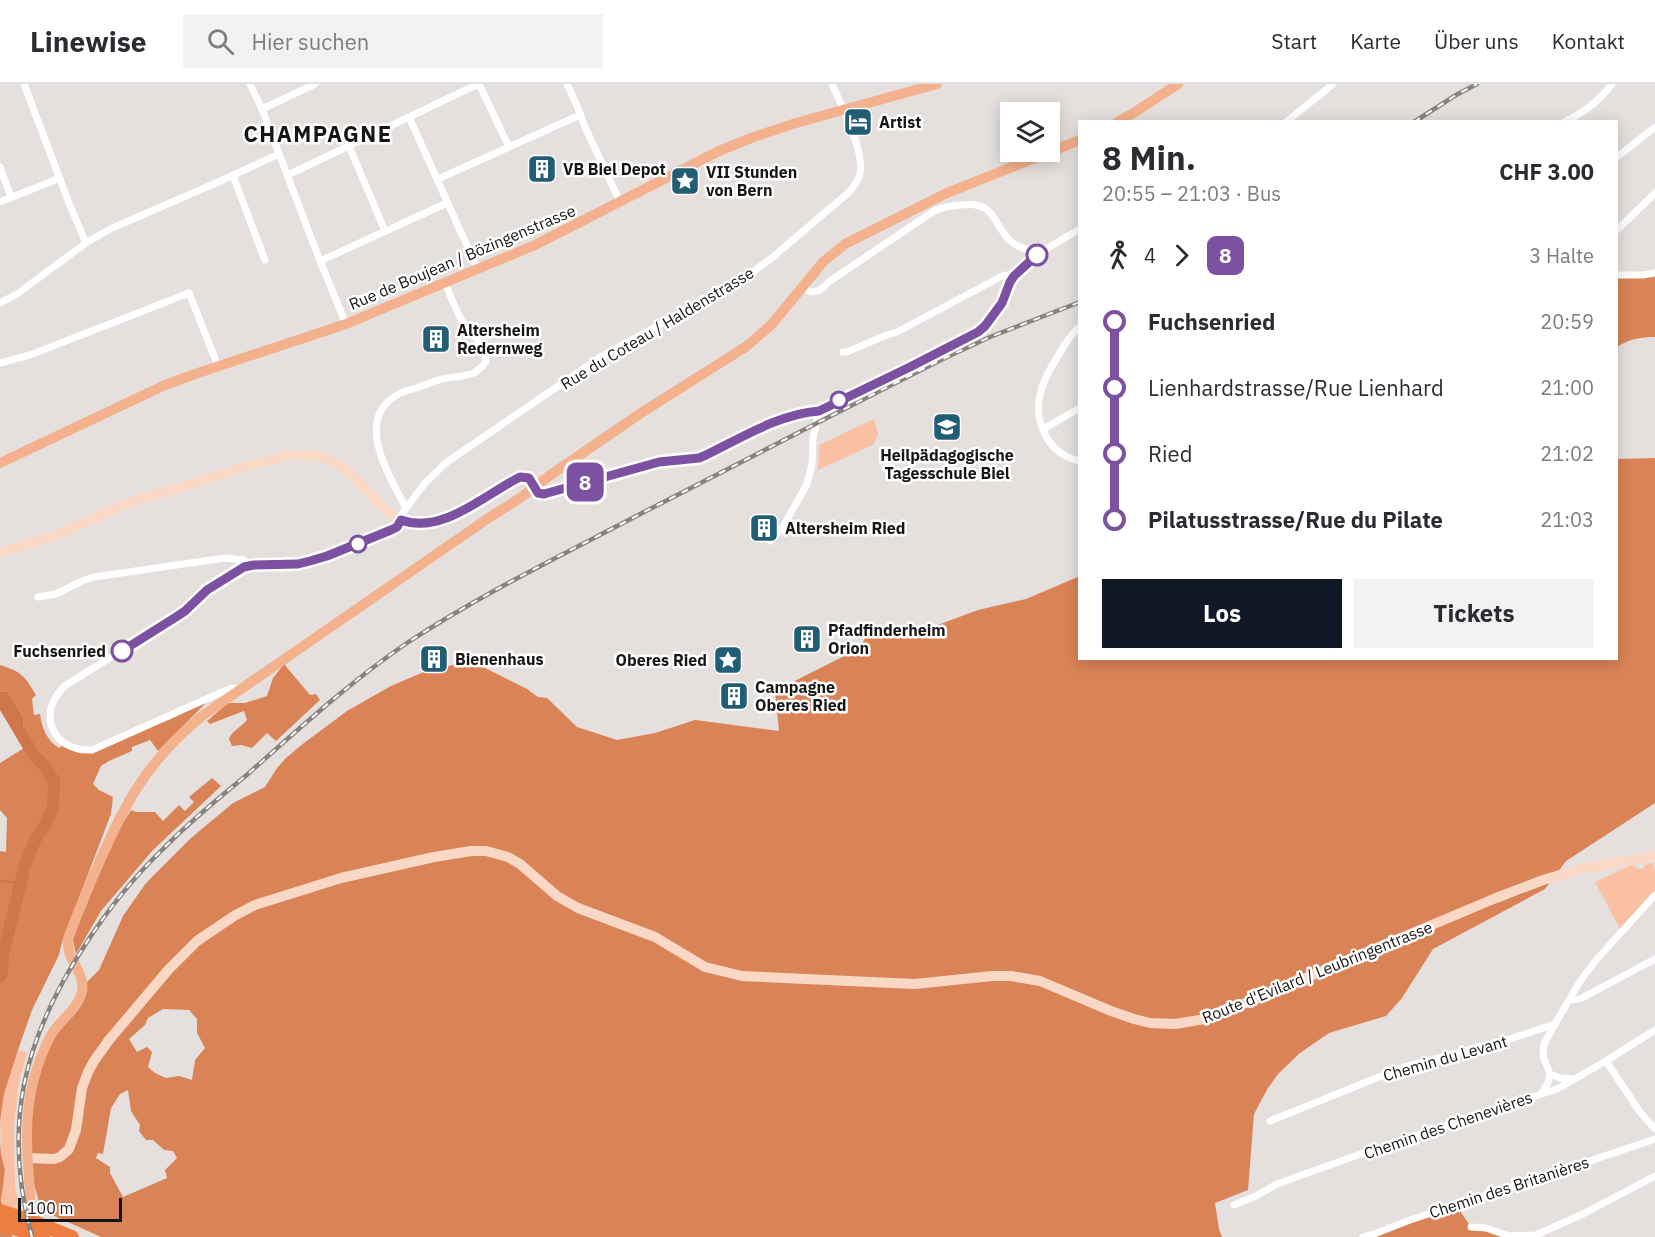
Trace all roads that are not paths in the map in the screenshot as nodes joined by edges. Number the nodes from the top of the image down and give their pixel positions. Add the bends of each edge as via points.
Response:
1 (24, 84) edge
2 (250, 84) edge
3 (315, 84) edge
4 (479, 84) edge
5 (567, 84) edge
6 (832, 84) edge
7 (937, 84) edge
8 (1178, 84) edge
9 (1333, 84) edge
10 (1612, 84) edge
11 (262, 109) junction
12 (844, 110) junction
13 (580, 115) junction
14 (409, 117) junction
15 (1120, 120) edge
16 (1288, 120) edge
17 (1568, 120) edge
18 (1655, 127) edge
19 (1078, 141) edge
20 (349, 146) junction
21 (509, 147) junction
22 (279, 154) junction
23 (1618, 156) edge
24 (0, 166) edge
25 (288, 175) junction
26 (233, 176) junction
27 (60, 178) junction
28 (438, 178) junction
29 (1655, 193) edge
30 (11, 198) junction
31 (0, 202) edge
32 (620, 202) junction
33 (447, 203) junction
34 (1618, 229) edge
35 (386, 231) junction
36 (1078, 231) edge
37 (86, 243) junction
38 (1040, 253) junction
39 (265, 260) dead end
40 (320, 261) junction
41 (477, 270) junction
42 (1655, 273) edge
43 (1618, 275) edge
44 (1014, 276) junction
45 (446, 283) junction
46 (802, 287) junction
47 (0, 303) edge
48 (346, 324) junction
49 (1078, 328) edge
50 (843, 352) dead end
51 (0, 363) edge
52 (218, 366) junction
53 (1078, 409) edge
54 (819, 411) junction
55 (1042, 429) junction
56 (1078, 461) edge
57 (0, 463) edge
58 (534, 488) junction
59 (406, 508) junction
60 (400, 520) junction
61 (770, 541) dead end
62 (0, 552) edge
63 (249, 566) junction
64 (38, 597) dead end
65 (241, 689) junction
66 (1655, 856) edge
67 (1655, 895) edge
68 (1655, 959) edge
69 (1570, 1000) junction
70 (1555, 1024) junction
71 (1655, 1030) edge
72 (1606, 1061) junction
73 (1550, 1074) junction
74 (1573, 1079) junction
75 (1541, 1094) junction
76 (1270, 1121) dead end
77 (1655, 1129) edge
78 (1655, 1139) edge
79 (27, 1158) junction
80 (1655, 1176) edge
81 (1234, 1205) dead end
82 (0, 1211) edge
83 (0, 1224) edge
84 (1471, 1227) dead end
85 (70, 1236) edge
86 (45, 1237) edge
87 (1363, 1237) edge

1 - 27 street
2 - 11 street
3 - 11 street
4 - 14 street
4 - 21 street
5 - 13 street
6 - 12 street, Rue du Coteau / Haldenstrasse
7 - 12 main road, Rue de Boujean / Bözingenstrasse
8 - 15 main road
9 - 16 street
10 - 17 street via 1592,106
11 - 22 street
12 - 32 main road, Rue de Boujean / Bözingenstrasse via 742,141
12 - 59 street, Rue du Coteau / Haldenstrasse via 861,168 848,193 754,271 602,356 447,462
13 - 21 street
13 - 32 street
14 - 20 street
14 - 28 street
18 - 23 street
19 - 46 main road via 956,189 860,236 830,256
20 - 25 street
20 - 35 street
21 - 28 street
22 - 25 street
22 - 26 street
24 - 30 street
25 - 40 street
26 - 37 street
26 - 39 street
27 - 30 street
27 - 37 street
28 - 33 street
29 - 34 street
30 - 31 street
32 - 41 main road, Rue de Boujean / Bözingenstrasse via 552,238
33 - 35 street
33 - 41 street
35 - 40 street
36 - 38 street
37 - 47 street
38 - 44 street
38 - 46 street via 1015,245 982,206 966,204 934,211 819,291
40 - 48 street
41 - 45 main road, Rue de Boujean / Bözingenstrasse
42 - 43 street
44 - 50 street via 1005,275 897,332
44 - 54 street via 1002,303 978,332
45 - 48 main road, Rue de Boujean / Bözingenstrasse
45 - 59 street via 457,312 486,354 486,361 470,375 440,380 400,394 379,414 377,443 382,461
46 - 58 main road via 772,324 747,345
48 - 52 main road, Rue de Boujean / Bözingenstrasse
49 - 55 street via 1042,384 1038,396
51 - 52 street via 189,293
52 - 57 main road, Rue de Boujean / Bözingenstrasse via 152,391
53 - 55 street
54 - 58 street via 780,420 699,458 659,462 544,494
54 - 61 street via 807,483 786,522
55 - 56 street via 1058,451
58 - 60 street via 529,478 520,477 440,521 422,524
58 - 65 main road
59 - 60 street, Rue du Coteau / Haldenstrasse
60 - 62 street via 341,464 323,456 297,455 131,502 49,538
60 - 63 street via 397,527 334,554 298,564
63 - 64 street via 244,560 225,558 82,580 56,594
63 - 65 street via 237,570 185,611 66,685 52,702 50,720 65,744 92,750 222,692
65 - 79 main road via 173,741 131,795 116,824 68,939 82,990 39,1062 28,1110
66 - 79 street, Route d'Evilard / Leubringentrasse via 1573,871 1527,886 1222,1013 1165,1024 1134,1019 1048,984 1011,976 915,984 726,973 705,967 655,938 578,908 508,857 486,851 434,856 255,905 207,933 185,952 94,1061 82,1088 76,1130 66,1154 54,1159
67 - 69 street via 1597,959
68 - 69 street via 1580,999
69 - 70 street
70 - 73 street via 1544,1044 1543,1056
70 - 76 street, Chemin du Levant via 1401,1068
71 - 72 street, Chemin des Chenevières
72 - 74 street, Chemin des Chenevières
72 - 77 street
73 - 74 street
73 - 75 street
74 - 75 street, Chemin des Chenevières
75 - 81 street, Chemin des Chenevières via 1276,1184
78 - 87 street, Chemin des Britanières
79 - 86 main road via 30,1190 38,1225
80 - 84 street via 1540,1234 1509,1236
82 - 85 highway
83 - 86 highway

